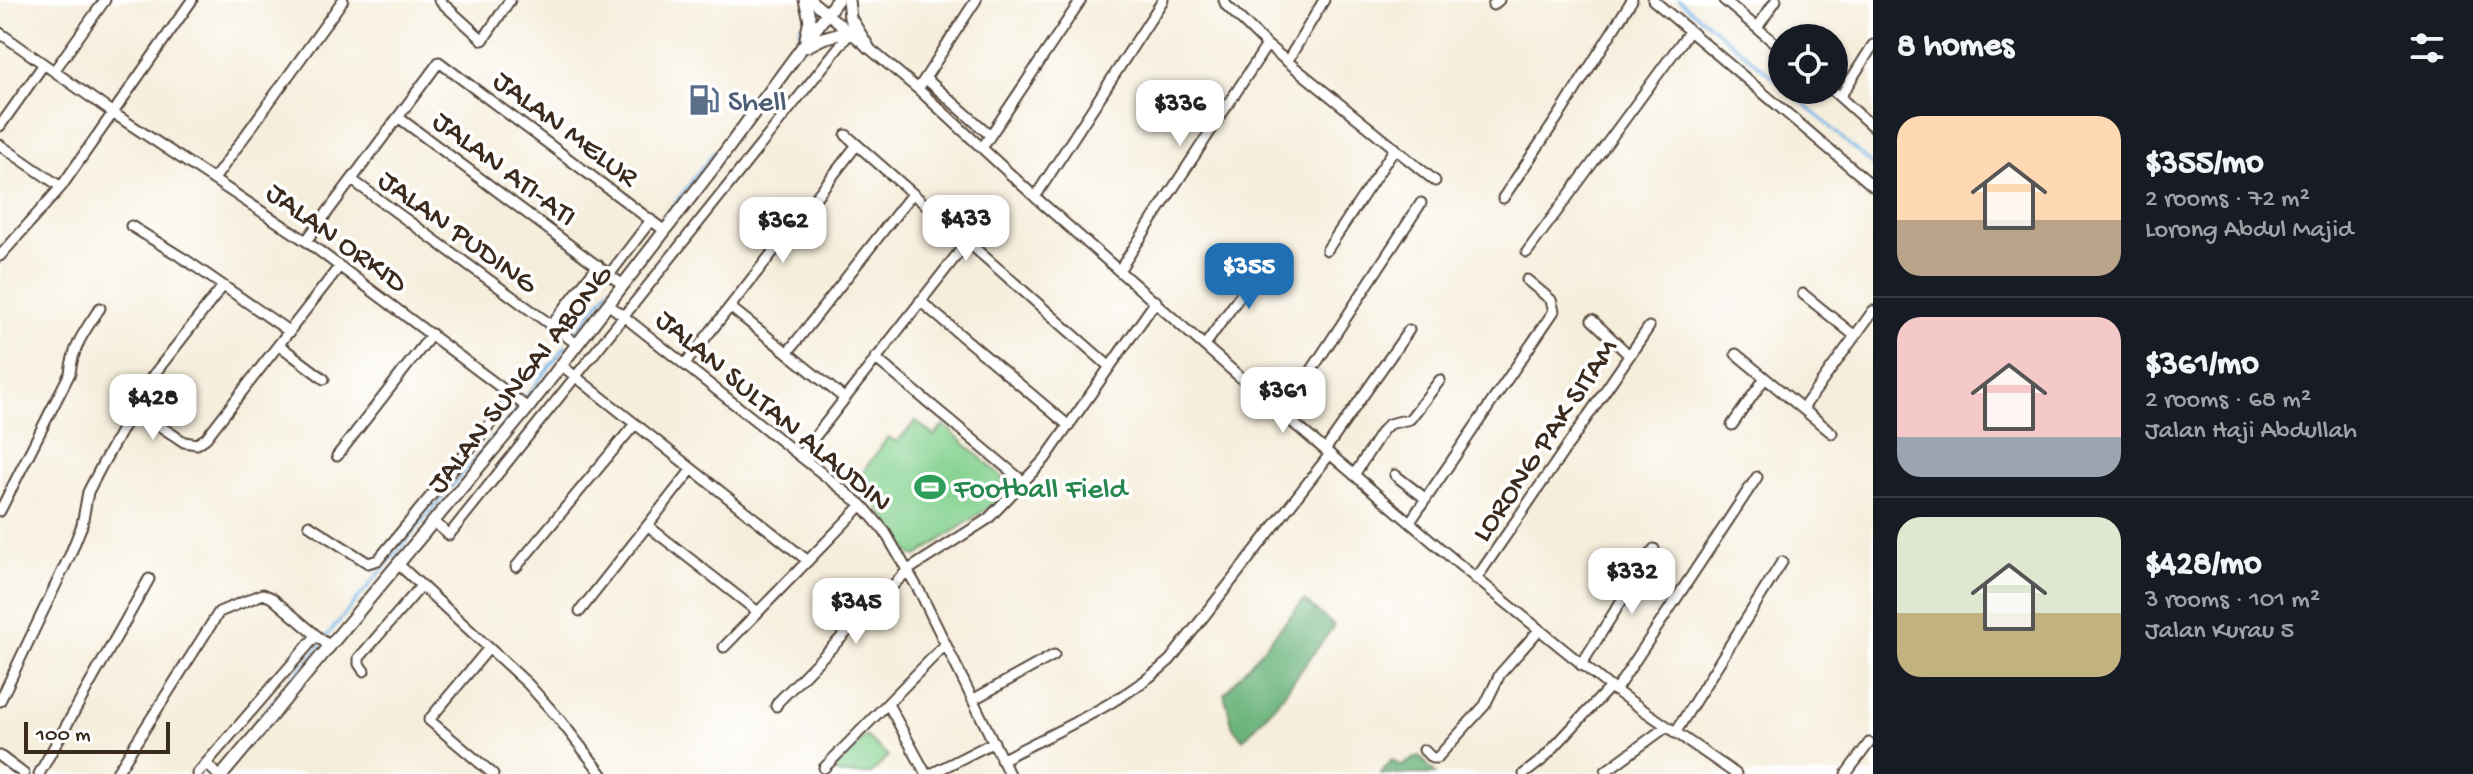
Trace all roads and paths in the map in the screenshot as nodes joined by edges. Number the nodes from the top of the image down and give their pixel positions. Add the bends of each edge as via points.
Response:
1 (105, 0) edge
2 (192, 0) edge
3 (343, 0) edge
4 (439, 0) edge
5 (510, 0) edge
6 (808, 0) edge
7 (837, 0) edge
8 (848, 0) edge
9 (976, 0) edge
10 (1081, 0) edge
11 (1163, 0) edge
12 (1224, 0) edge
13 (1324, 0) edge
14 (1632, 0) edge
15 (1653, 0) edge
16 (1724, 0) edge
17 (1776, 0) edge
18 (828, 13) junction
19 (1757, 28) junction
20 (849, 32) junction
21 (1689, 32) junction
22 (0, 33) edge
23 (1768, 37) edge
24 (1267, 45) junction
25 (1873, 45) edge
26 (868, 47) junction
27 (800, 51) junction
28 (1288, 60) junction
29 (44, 64) junction
30 (54, 71) junction
31 (925, 78) junction
32 (1848, 78) edge
33 (918, 89) junction
34 (1847, 104) edge
35 (113, 113) junction
36 (398, 117) junction
37 (0, 126) edge
38 (1873, 127) edge
39 (846, 135) dead end
40 (990, 135) junction
41 (0, 145) edge
42 (856, 146) junction
43 (982, 148) junction
44 (1395, 148) junction
45 (214, 179) junction
46 (352, 180) junction
47 (1435, 181) dead end
48 (1873, 186) edge
49 (61, 187) junction
50 (912, 194) junction
51 (1035, 197) junction
52 (1503, 198) dead end
53 (1421, 203) dead end
54 (651, 220) junction
55 (131, 226) dead end
56 (665, 231) junction
57 (306, 241) junction
58 (967, 242) junction
59 (1327, 250) dead end
60 (1527, 252) dead end
61 (0, 256) edge
62 (1267, 258) dead end
63 (598, 265) junction
64 (339, 267) junction
65 (1120, 269) junction
66 (609, 275) junction
67 (1527, 280) dead end
68 (623, 285) junction
69 (223, 286) junction
70 (1803, 294) dead end
71 (920, 301) junction
72 (1156, 301) junction
73 (608, 304) junction
74 (730, 307) junction
75 (100, 308) dead end
76 (1873, 311) edge
77 (624, 316) junction
78 (1592, 320) dead end
79 (550, 327) junction
80 (1649, 327) dead end
81 (1409, 330) dead end
82 (290, 332) junction
83 (432, 334) junction
84 (1855, 336) junction
85 (577, 344) junction
86 (279, 345) junction
87 (1205, 345) junction
88 (788, 352) junction
89 (1736, 354) dead end
90 (1629, 355) junction
91 (875, 358) junction
92 (685, 364) junction
93 (561, 365) junction
94 (1110, 367) junction
95 (576, 377) junction
96 (1765, 378) junction
97 (324, 379) dead end
98 (1440, 380) dead end
99 (513, 396) junction
100 (844, 398) junction
101 (528, 408) junction
102 (1803, 408) junction
103 (134, 409) junction
104 (1283, 414) junction
105 (635, 424) junction
106 (1732, 425) dead end
107 (1069, 426) junction
108 (1832, 433) dead end
109 (1328, 452) junction
110 (337, 456) dead end
111 (800, 456) junction
112 (692, 469) junction
113 (1354, 475) junction
114 (1395, 475) dead end
115 (1757, 477) dead end
116 (1025, 483) junction
117 (1426, 499) junction
118 (862, 505) junction
119 (0, 511) edge
120 (434, 522) junction
121 (1410, 522) junction
122 (309, 525) dead end
123 (648, 526) junction
124 (1654, 549) dead end
125 (808, 561) junction
126 (1782, 562) dead end
127 (398, 564) junction
128 (516, 567) dead end
129 (908, 570) junction
130 (149, 579) dead end
131 (1476, 579) junction
132 (422, 585) junction
133 (580, 611) dead end
134 (758, 612) junction
135 (1539, 630) junction
136 (316, 636) junction
137 (946, 644) junction
138 (329, 646) junction
139 (724, 647) dead end
140 (489, 648) junction
141 (1054, 655) dead end
142 (1581, 665) junction
143 (364, 671) dead end
144 (287, 683) junction
145 (1612, 689) junction
146 (974, 699) junction
147 (0, 701) edge
148 (270, 704) junction
149 (888, 704) junction
150 (776, 706) dead end
151 (255, 721) junction
152 (1671, 730) junction
153 (994, 742) junction
154 (1869, 743) dead end
155 (1424, 750) dead end
156 (0, 756) edge
157 (1001, 760) junction
158 (824, 768) dead end
159 (212, 770) edge
160 (1606, 771) dead end
161 (24, 774) edge
162 (39, 774) edge
163 (116, 774) edge
164 (197, 774) edge
165 (223, 774) edge
166 (493, 774) edge
167 (602, 774) edge
168 (928, 774) edge
169 (1009, 774) edge
170 (1524, 774) edge
171 (1736, 774) edge
172 (1846, 774) edge

1 - 30 street
2 - 35 street
3 - 45 street
4 - 5 street via 483,40
6 - 18 street
6 - 27 street via 810,20
7 - 18 street, JALAN SUNGAI ABONG
8 - 26 street via 850,18
9 - 31 street
10 - 40 street
11 - 51 street
12 - 24 street
13 - 28 street
14 - 52 street
15 - 21 street
16 - 19 street
17 - 19 street
18 - 20 street
18 - 27 street, JALAN SUNGAI ABONG
19 - 23 street
20 - 26 street
20 - 27 street
20 - 77 street
21 - 48 street
21 - 60 street
22 - 29 street, JALAN ORKID
24 - 28 street
24 - 65 street
25 - 32 street
26 - 33 street
27 - 56 street, JALAN SUNGAI ABONG
28 - 44 street
29 - 30 street, JALAN ORKID
29 - 37 street
30 - 35 street, JALAN ORKID
31 - 33 street
31 - 40 street
33 - 43 street
34 - 38 street
35 - 45 street, JALAN ORKID
35 - 49 street
36 - 46 street
36 - 54 street, JALAN MELUR via 439,62
36 - 63 street, JALAN ATI-ATI
39 - 42 street
40 - 43 street
41 - 49 street
42 - 50 street
42 - 74 street
43 - 51 street
44 - 47 street
44 - 59 street
45 - 57 street, JALAN ORKID
46 - 57 street
46 - 79 street, JALAN PUDING
49 - 61 street
50 - 58 street
50 - 88 street
51 - 65 street
53 - 104 street
54 - 56 street, JALAN MELUR
54 - 66 street
55 - 69 street
56 - 68 street, JALAN SUNGAI ABONG
57 - 64 street, JALAN ORKID
58 - 71 street
58 - 94 street
62 - 87 street
63 - 66 street, JALAN ATI-ATI
63 - 79 street
64 - 82 street
64 - 83 street, JALAN ORKID
65 - 72 street
66 - 68 street, JALAN ATI-ATI
67 - 117 street via 1551,300 1554,311
68 - 73 street, JALAN SUNGAI ABONG
69 - 82 street
69 - 103 street via 148,382
70 - 84 street
71 - 91 street
71 - 107 street
72 - 87 street
72 - 94 street
73 - 77 street, JALAN SULTAN ALAUDIN
73 - 85 street, JALAN SUNGAI ABONG
74 - 88 street
74 - 92 street
75 - 119 street via 78,339 70,373
76 - 84 street
77 - 92 street, JALAN SULTAN ALAUDIN
77 - 95 street
78 - 90 street
79 - 85 street, JALAN PUDING
80 - 90 street, LORONG PAK SITAM
81 - 109 street
82 - 86 street
83 - 99 street, JALAN ORKID
83 - 110 street
84 - 102 street
85 - 93 street, JALAN SUNGAI ABONG
86 - 97 street
86 - 103 street via 197,444 189,445
87 - 104 street
88 - 100 street
89 - 96 street
90 - 131 street, LORONG PAK SITAM
91 - 100 street
91 - 116 street
92 - 111 street, JALAN SULTAN ALAUDIN
93 - 95 street
93 - 101 street, JALAN SUNGAI ABONG
94 - 107 street
95 - 105 street
95 - 120 street via 449,535
96 - 102 street
96 - 106 street
98 - 113 street via 1410,419 1383,430
99 - 101 street, JALAN ORKID
99 - 122 street via 378,560 368,563
100 - 111 street
101 - 120 street, JALAN SUNGAI ABONG
102 - 108 street
103 - 147 street via 88,492 70,555
104 - 109 street
105 - 112 street
105 - 128 street
107 - 116 street
109 - 113 street
109 - 157 street via 1160,670
111 - 118 street, JALAN SULTAN ALAUDIN
112 - 123 street
112 - 125 street
113 - 121 street
114 - 117 street
115 - 145 street
116 - 129 street via 988,519
117 - 121 street
118 - 125 street
118 - 129 street, JALAN SULTAN ALAUDIN
120 - 127 street, JALAN SUNGAI ABONG
121 - 131 street
123 - 133 street
123 - 134 street
124 - 142 street
125 - 134 street
126 - 152 street
127 - 132 street
127 - 138 street, JALAN SUNGAI ABONG
129 - 137 street, JALAN SULTAN ALAUDIN
129 - 150 street
130 - 162 street
131 - 135 street
132 - 140 street
132 - 143 street via 359,658
134 - 139 street
135 - 142 street
135 - 155 street via 1500,674 1485,705 1437,758
136 - 138 street
136 - 144 street
136 - 163 street via 263,594 224,608
137 - 146 street, JALAN SULTAN ALAUDIN
137 - 149 street
138 - 144 street, JALAN SUNGAI ABONG
140 - 166 street via 429,720
140 - 167 street via 560,720
141 - 146 street
142 - 145 street
144 - 148 street, JALAN SUNGAI ABONG
145 - 152 street
145 - 170 street
146 - 153 street, JALAN SULTAN ALAUDIN
148 - 151 street, JALAN SUNGAI ABONG
148 - 151 street
149 - 158 street
149 - 168 street
151 - 159 street
151 - 165 street, JALAN SUNGAI ABONG
152 - 160 street
152 - 171 street
153 - 157 street, JALAN SULTAN ALAUDIN
153 - 168 street
154 - 172 street
156 - 161 street
157 - 169 street, JALAN SULTAN ALAUDIN
159 - 164 street

